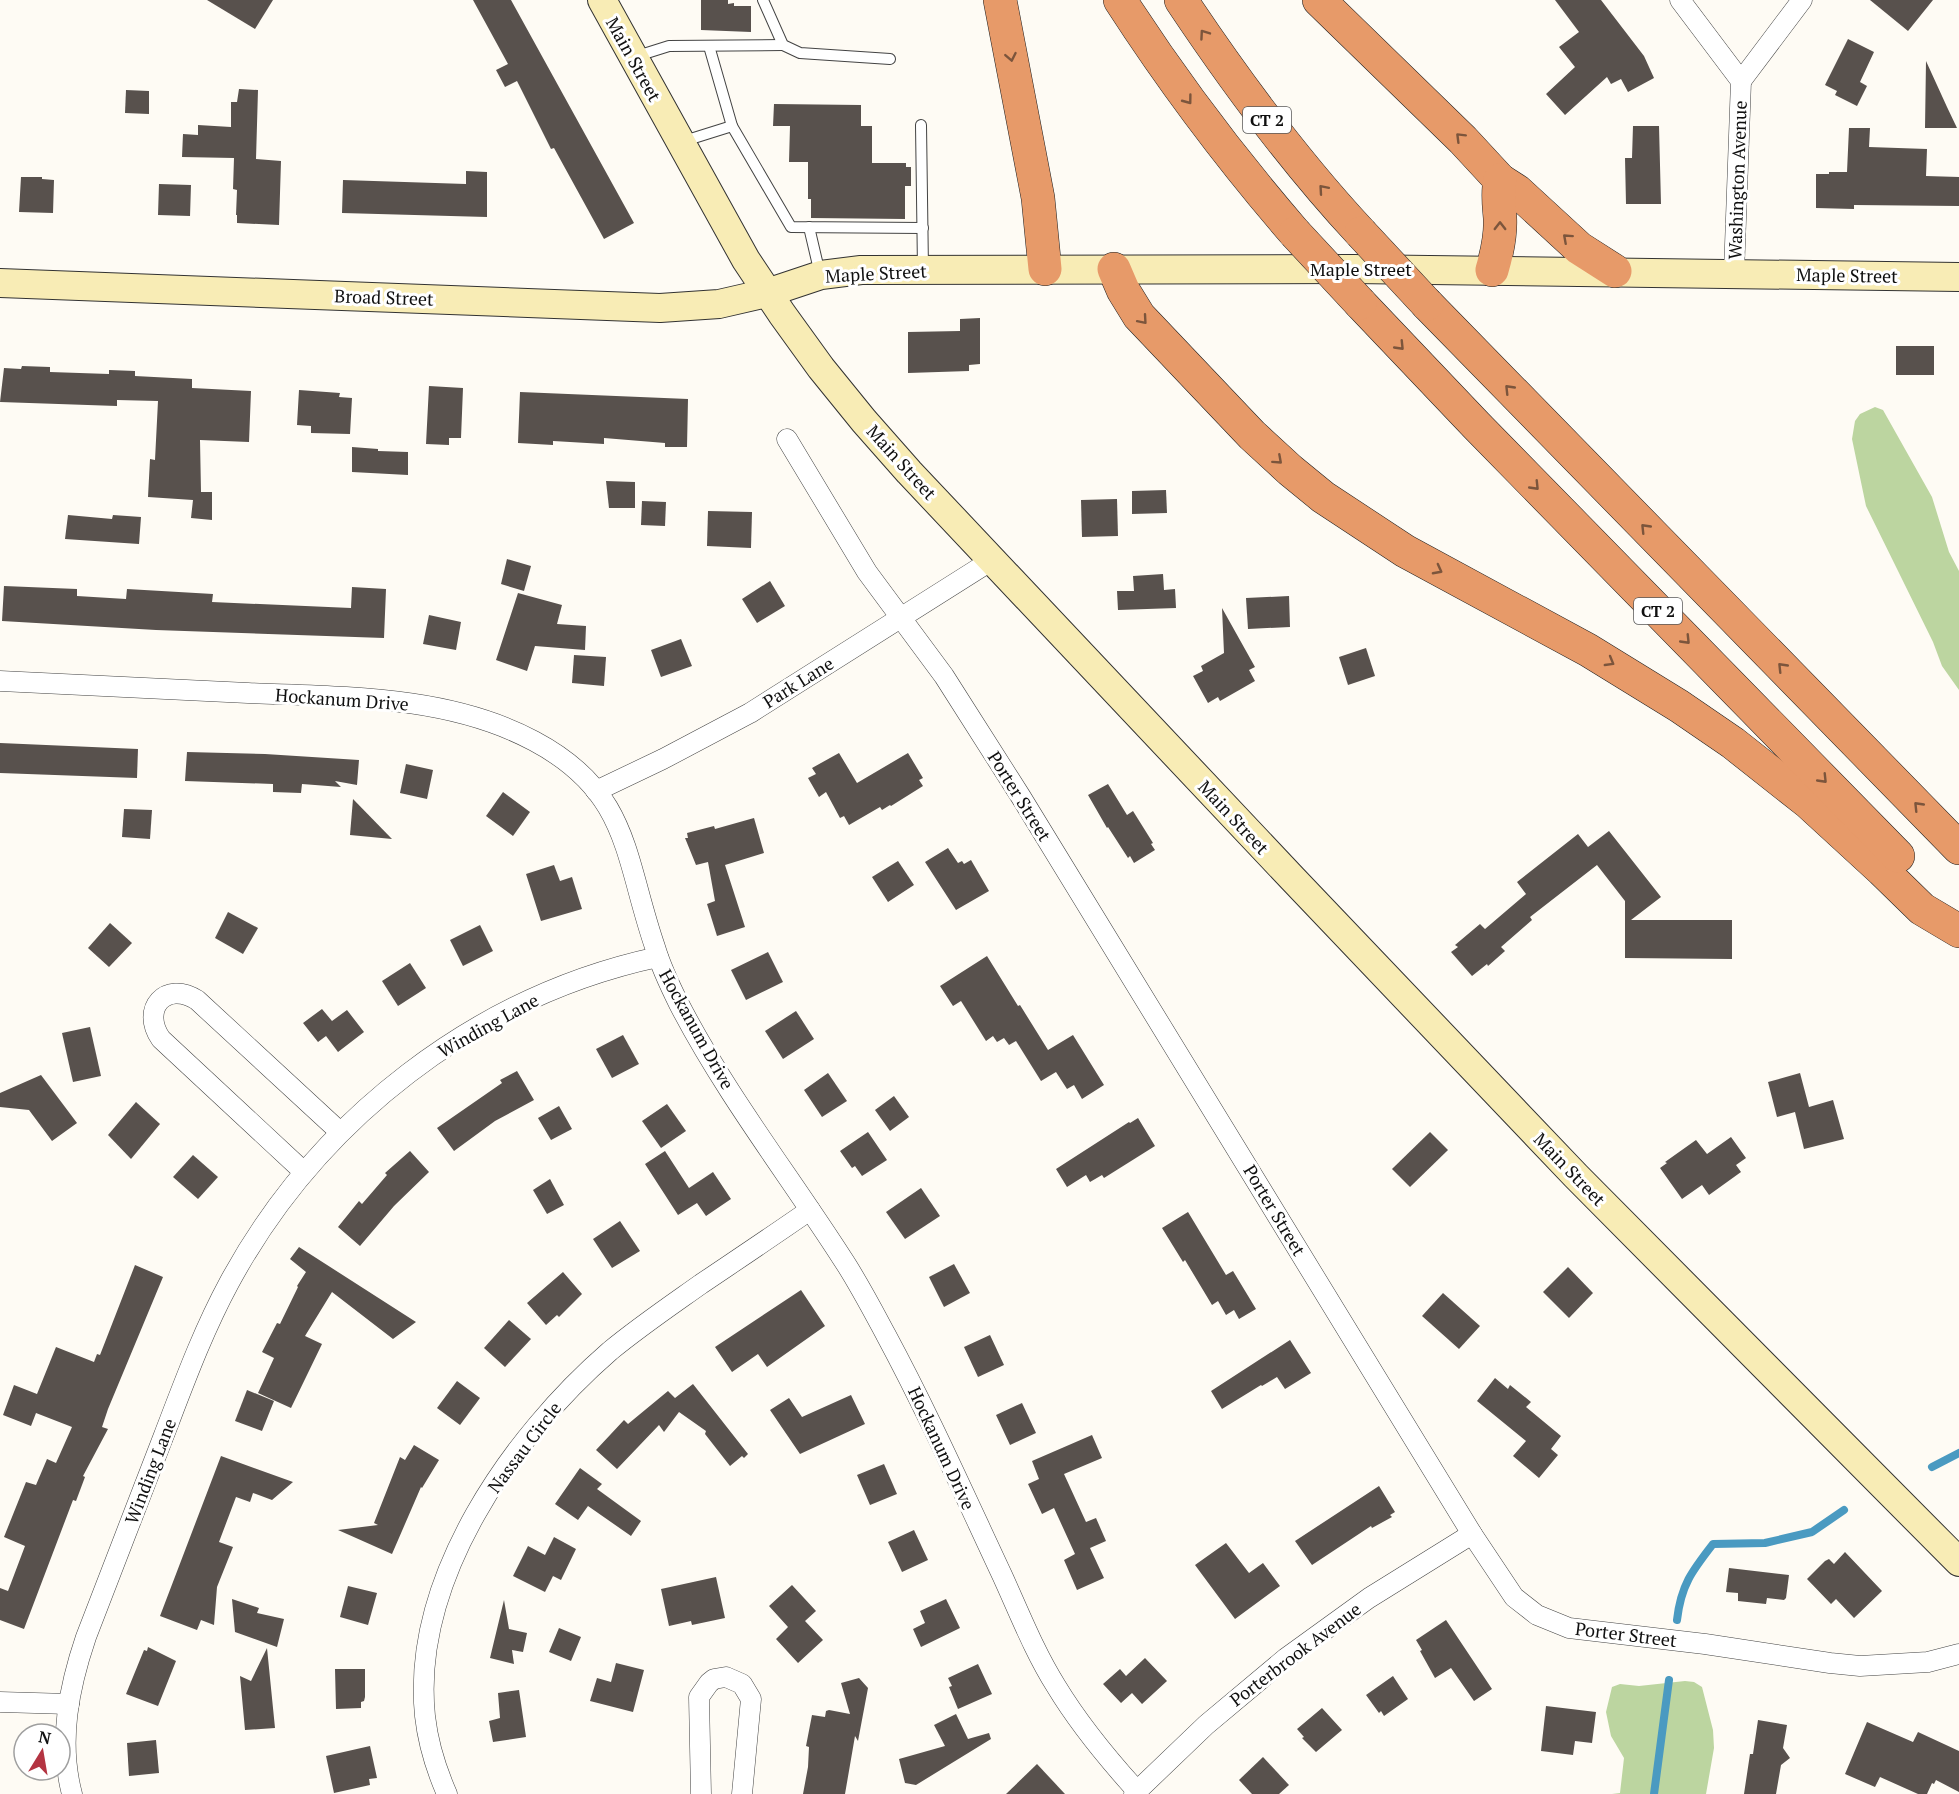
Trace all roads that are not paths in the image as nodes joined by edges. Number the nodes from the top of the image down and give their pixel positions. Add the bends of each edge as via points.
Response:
1 (602, 0) edge
2 (764, 0) edge
3 (1000, 0) edge
4 (1120, 0) edge
5 (1181, 0) edge
6 (1319, 0) edge
7 (1680, 0) edge
8 (1802, 0) edge
9 (783, 45) junction
10 (709, 46) junction
11 (634, 57) junction
12 (890, 60) dead end
13 (1741, 81) junction
14 (921, 125) dead end
15 (732, 126) junction
16 (681, 142) junction
17 (1500, 180) junction
18 (809, 227) junction
19 (923, 228) junction
20 (1045, 269) junction
21 (1114, 269) junction
22 (923, 270) junction
23 (1492, 270) junction
24 (1615, 271) junction
25 (1734, 273) junction
26 (820, 274) junction
27 (1959, 276) edge
28 (0, 283) edge
29 (767, 293) junction
30 (787, 439) dead end
31 (992, 560) junction
32 (901, 618) junction
33 (0, 681) edge
34 (596, 791) junction
35 (1959, 848) edge
36 (1959, 918) edge
37 (1959, 931) edge
38 (658, 957) junction
39 (340, 1132) junction
40 (304, 1172) junction
41 (810, 1210) junction
42 (1472, 1534) junction
43 (1959, 1562) edge
44 (1959, 1654) edge
45 (0, 1702) edge
46 (69, 1704) junction
47 (1136, 1792) edge
48 (72, 1794) edge
49 (447, 1794) edge
50 (701, 1794) edge
51 (742, 1794) edge

1 - 11 main road, Main Street
2 - 9 lane
3 -> 20 highway via 1038,198
4 -> 36 highway, CT 2, bridge via 1197,112 1295,233 1484,434
35 -> 5 highway, CT 2, bridge via 1361,233 1271,125
17 -> 6 highway
7 - 13 street, Washington Avenue
8 - 13 street
9 - 10 lane
9 - 12 lane via 800,53
10 - 11 lane via 669,46
10 - 15 lane
11 - 16 main road, Main Street
13 - 25 street, Washington Avenue
14 - 19 lane
15 - 16 lane
15 - 18 lane via 791,227
16 - 29 main road, Main Street
23 -> 17 highway via 1500,237
24 -> 17 highway via 1579,248
18 - 19 lane
18 - 26 lane
19 - 22 lane
20 - 21 main road, Maple Street
20 - 22 main road, Maple Street
21 - 23 main road, Maple Street
21 -> 37 highway via 1139,316 1252,435 1323,497 1405,552 1588,650 1679,706 1809,803 1922,909
22 - 26 main road, Maple Street
23 - 24 main road, Maple Street
24 - 25 main road, Maple Street
25 - 27 main road, Maple Street
26 - 29 main road, Maple Street
28 - 29 main road, Broad Street via 644,308 719,304
29 - 31 main road, Main Street via 864,421
30 - 32 street, Porter Street via 867,572
31 - 32 street, Park Lane
31 - 43 main road, Main Street via 1576,1176
32 - 34 street, Park Lane via 750,713
32 - 42 street, Porter Street via 944,676 1021,797
33 - 34 street, Hockanum Drive via 352,698 424,706 486,721 537,742 570,764
34 - 38 street, Hockanum Drive via 621,832
38 - 39 street, Winding Lane via 574,981 491,1020 422,1063
38 - 41 street, Hockanum Drive via 703,1047
39 - 40 street, Winding Lane
39 - 40 street via 197,1000 178,993 159,1001 152,1020 161,1039
40 - 46 street, Winding Lane via 246,1252 203,1336 86,1637
41 - 47 street, Hockanum Drive via 850,1270 916,1391 1053,1682 1086,1731
41 - 49 street, Nassau Circle via 659,1312 611,1350 544,1416 493,1485 450,1569 428,1650 424,1682 426,1717
42 - 44 street, Porter Street via 1523,1605 1569,1628 1860,1666 1928,1662
42 - 47 street, Porterbrook Avenue via 1369,1598 1286,1658 1206,1725
45 - 46 street
46 - 48 street, Winding Lane via 66,1756
50 - 51 street via 699,1697 714,1679 726,1677 742,1684 751,1699

